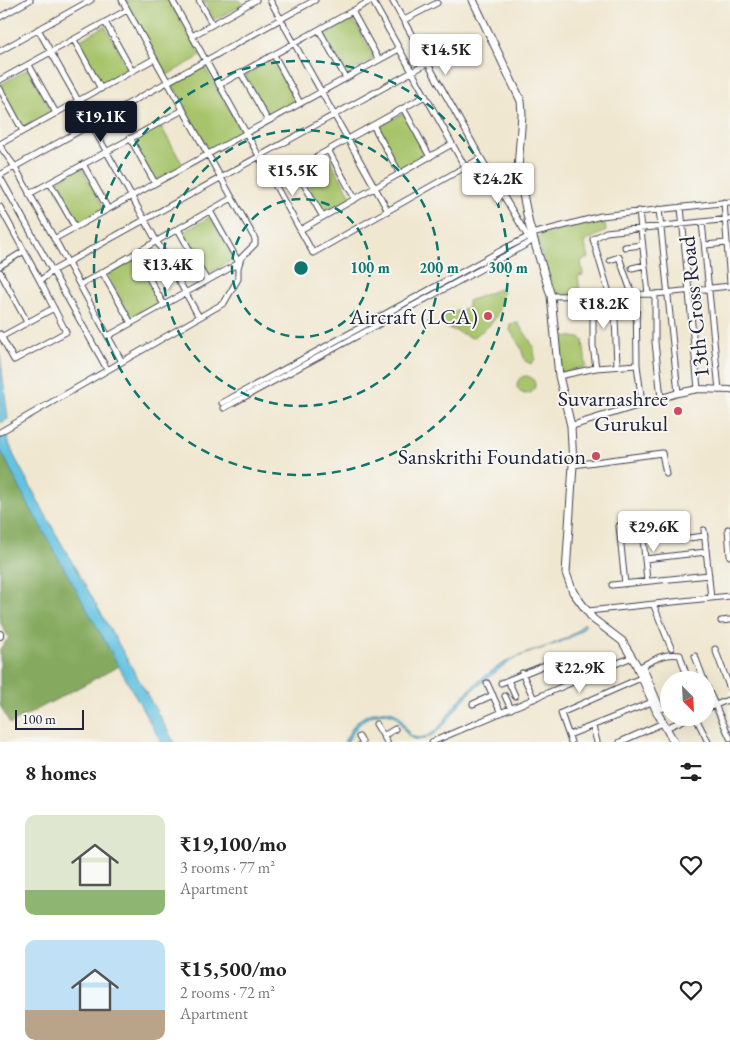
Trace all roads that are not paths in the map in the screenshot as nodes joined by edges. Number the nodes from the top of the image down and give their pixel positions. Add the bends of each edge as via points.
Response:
1 (30, 0) edge
2 (91, 0) edge
3 (122, 0) edge
4 (172, 0) edge
5 (199, 0) edge
6 (256, 0) edge
7 (270, 0) edge
8 (315, 0) edge
9 (372, 0) edge
10 (392, 0) edge
11 (473, 0) edge
12 (245, 3) edge
13 (437, 3) dead end
14 (127, 10) junction
15 (352, 12) junction
16 (0, 17) edge
17 (281, 19) junction
18 (404, 20) junction
19 (106, 22) junction
20 (212, 24) junction
21 (38, 29) junction
22 (319, 30) junction
23 (192, 36) junction
24 (74, 40) junction
25 (294, 43) junction
26 (399, 49) junction
27 (0, 50) edge
28 (51, 52) junction
29 (274, 55) junction
30 (154, 59) junction
31 (379, 60) junction
32 (206, 61) junction
33 (428, 63) junction
34 (29, 64) junction
35 (132, 71) junction
36 (412, 71) junction
37 (241, 73) junction
38 (346, 78) junction
39 (0, 80) edge
40 (167, 82) junction
41 (220, 85) junction
42 (100, 89) junction
43 (0, 90) edge
44 (321, 92) junction
45 (425, 96) junction
46 (78, 101) junction
47 (300, 103) junction
48 (403, 108) junction
49 (183, 110) junction
50 (56, 114) junction
51 (334, 114) junction
52 (268, 121) junction
53 (92, 124) junction
54 (372, 125) junction
55 (23, 131) junction
56 (246, 133) junction
57 (130, 138) junction
58 (348, 139) junction
59 (452, 144) junction
60 (0, 145) edge
61 (328, 150) junction
62 (107, 151) junction
63 (208, 154) junction
64 (259, 156) junction
65 (430, 157) junction
66 (481, 158) junction
67 (84, 164) junction
68 (15, 167) junction
69 (465, 167) junction
70 (295, 168) junction
71 (400, 174) junction
72 (0, 176) edge
73 (220, 177) junction
74 (273, 181) junction
75 (50, 182) junction
76 (155, 183) junction
77 (375, 188) junction
78 (29, 194) junction
79 (132, 196) junction
80 (232, 198) junction
81 (355, 199) junction
82 (724, 202) junction
83 (730, 202) edge
84 (0, 207) edge
85 (681, 207) junction
86 (108, 209) junction
87 (659, 209) junction
88 (210, 211) junction
89 (388, 211) junction
90 (638, 212) junction
91 (323, 217) junction
92 (145, 219) junction
93 (727, 219) edge
94 (702, 222) junction
95 (683, 224) junction
96 (661, 226) junction
97 (75, 228) junction
98 (640, 228) junction
99 (178, 229) junction
100 (300, 230) junction
101 (531, 236) junction
102 (54, 239) junction
103 (728, 239) edge
104 (157, 241) junction
105 (642, 245) junction
106 (705, 245) junction
107 (625, 247) dead end
108 (24, 251) junction
109 (135, 253) junction
110 (729, 253) edge
111 (610, 260) dead end
112 (67, 262) junction
113 (239, 263) junction
114 (645, 265) junction
115 (0, 266) edge
116 (632, 268) dead end
117 (729, 268) edge
118 (52, 271) junction
119 (0, 272) edge
120 (102, 272) junction
121 (207, 280) junction
122 (40, 281) junction
123 (80, 285) junction
124 (730, 285) edge
125 (709, 288) junction
126 (688, 291) junction
127 (668, 292) junction
128 (185, 293) junction
129 (612, 293) junction
130 (593, 294) junction
131 (634, 294) junction
132 (648, 294) junction
133 (655, 294) junction
134 (551, 296) junction
135 (164, 305) junction
136 (54, 308) junction
137 (199, 317) junction
138 (27, 322) junction
139 (132, 323) junction
140 (1, 335) edge
141 (108, 336) junction
142 (121, 360) junction
143 (637, 365) junction
144 (617, 366) junction
145 (596, 368) junction
146 (107, 369) junction
147 (558, 376) junction
148 (698, 389) junction
149 (719, 390) junction
150 (730, 390) edge
151 (678, 393) junction
152 (661, 398) junction
153 (642, 403) junction
154 (223, 405) dead end
155 (571, 426) junction
156 (0, 432) edge
157 (573, 465) junction
158 (666, 474) dead end
159 (619, 526) dead end
160 (642, 527) dead end
161 (728, 528) dead end
162 (704, 530) dead end
163 (705, 536) junction
164 (680, 539) dead end
165 (706, 552) junction
166 (730, 556) edge
167 (645, 559) junction
168 (709, 575) junction
169 (647, 582) junction
170 (625, 584) junction
171 (612, 585) dead end
172 (730, 596) edge
173 (711, 598) junction
174 (654, 606) junction
175 (588, 611) junction
176 (730, 620) edge
177 (721, 622) dead end
178 (671, 648) dead end
179 (715, 648) dead end
180 (695, 656) dead end
181 (632, 657) junction
182 (545, 665) dead end
183 (641, 667) junction
184 (685, 671) edge
185 (701, 671) edge
186 (522, 673) junction
187 (643, 677) junction
188 (508, 680) junction
189 (487, 683) dead end
190 (501, 683) dead end
191 (730, 688) edge
192 (493, 695) junction
193 (505, 696) dead end
194 (515, 696) dead end
195 (534, 699) junction
196 (730, 699) edge
197 (652, 702) junction
198 (473, 704) dead end
199 (715, 706) edge
200 (715, 708) edge
201 (511, 709) junction
202 (659, 710) joint
203 (500, 713) junction
204 (376, 724) dead end
205 (665, 726) joint
206 (700, 726) edge
207 (593, 727) junction
208 (395, 730) dead end
209 (569, 735) junction
210 (636, 735) junction
211 (383, 736) junction
212 (730, 738) edge
213 (387, 742) edge
214 (434, 742) edge
215 (571, 742) edge
216 (597, 742) edge
217 (620, 742) edge
218 (640, 742) edge
219 (674, 742) edge
220 (708, 742) edge

1 - 16 street
2 - 21 street
3 - 14 street
4 - 23 street
5 - 20 street
6 - 12 street
7 - 17 street
8 - 17 street
9 - 15 street
9 - 26 street
10 - 18 street
11 - 101 main road via 521,101 518,169
12 - 20 street
13 - 18 street
14 - 19 street
14 - 30 street
15 - 22 street
15 - 31 street
17 - 25 street
17 - 32 street
18 - 33 street
19 - 24 street
19 - 35 street
20 - 23 street
21 - 27 street
21 - 28 street
22 - 25 street
22 - 38 street
23 - 32 street
24 - 28 street
24 - 42 street
25 - 29 street
25 - 44 street
26 - 31 street
26 - 36 street
28 - 34 street
28 - 46 street
29 - 37 street
29 - 47 street
30 - 35 street
30 - 40 street
31 - 38 street
32 - 40 street
32 - 41 street
33 - 36 street
33 - 66 street
34 - 39 street
34 - 50 street
35 - 42 street
36 - 45 street
36 - 51 street
37 - 41 street
37 - 52 street
38 - 44 street
40 - 49 street
40 - 53 street
41 - 56 street
42 - 46 street
43 - 55 street
44 - 47 street
44 - 51 street
45 - 48 street
45 - 59 street
46 - 50 street
46 - 53 street
47 - 52 street
48 - 54 street
48 - 65 street
49 - 57 street
49 - 63 street
50 - 55 street
51 - 58 street
51 - 64 street
52 - 56 street
53 - 62 street
53 - 68 street
54 - 58 street
54 - 71 street
55 - 60 street
56 - 63 street
56 - 64 street
57 - 62 street
57 - 76 street
58 - 61 street
58 - 77 street
59 - 65 street
59 - 69 street
60 - 68 street
61 - 70 street
61 - 81 street
62 - 67 street
62 - 79 street
63 - 73 street
63 - 76 street
64 - 73 street
64 - 74 street
65 - 71 street
66 - 69 street
66 - 101 street
67 - 75 street
67 - 86 street
68 - 72 street
68 - 78 street
69 - 89 street
70 - 74 street
70 - 91 street
71 - 77 street
72 - 118 street
73 - 80 street
73 - 92 street
74 - 100 street
75 - 78 street
75 - 97 street
76 - 79 street
77 - 81 street
77 - 89 street
78 - 102 street
79 - 86 street
79 - 92 street
80 - 88 street
80 - 113 street via 255,239 255,244
81 - 91 street
82 - 83 street
82 - 85 street
82 - 93 street
84 - 108 street
85 - 87 street
85 - 95 street
86 - 97 street
87 - 90 street
87 - 96 street
88 - 99 street
88 - 113 street
89 - 100 street via 313,253
90 - 98 street
90 - 101 street via 591,218
91 - 100 street
92 - 104 street
92 - 112 street
93 - 94 street
93 - 103 street
94 - 95 street
94 - 106 street, 13th Cross Road
95 - 96 street
95 - 126 street
96 - 98 street
96 - 127 street
97 - 102 street
98 - 105 street
98 - 129 street via 606,232 593,239
99 - 104 street
99 - 121 street
101 - 134 main road
101 - 154 street via 529,243
102 - 112 street
103 - 106 street
103 - 110 street
104 - 109 street
104 - 128 street
105 - 107 street
105 - 114 street
106 - 125 street, 13th Cross Road
108 - 115 street
108 - 122 street
109 - 120 street
109 - 135 street
110 - 117 street
111 - 131 street via 619,257
112 - 118 street
112 - 123 street
113 - 121 street
113 - 137 street via 238,279 224,303
114 - 116 street
114 - 132 street
117 - 124 street
118 - 122 street
118 - 146 street
119 - 138 street
120 - 123 street
120 - 139 street
121 - 128 street
122 - 136 street
123 - 141 street
124 - 125 street
125 - 126 street
125 - 149 street, 13th Cross Road
126 - 127 street
126 - 148 street
127 - 133 street
127 - 151 street
128 - 135 street
128 - 137 street
129 - 130 street
129 - 131 street
129 - 144 street
130 - 134 street
130 - 145 street
131 - 132 street
131 - 143 street
132 - 133 street
133 - 152 street via 655,342
134 - 147 main road
135 - 139 street
136 - 138 street
136 - 140 street via 66,332 14,360
137 - 142 street
138 - 140 street
139 - 141 street
141 - 142 street
142 - 146 street
143 - 144 street
143 - 153 street
144 - 145 street
145 - 147 street
146 - 156 street
147 - 155 main road
148 - 149 street
148 - 151 street
149 - 150 street
151 - 152 street
152 - 153 street
153 - 155 street
155 - 157 main road
157 - 158 street via 662,453
157 - 175 main road via 566,573 573,592
159 - 170 street
160 - 167 street
161 - 166 street
162 - 163 street
163 - 164 street
163 - 165 street
165 - 167 street
165 - 168 street
167 - 169 street
168 - 169 street
168 - 173 street
169 - 170 street
170 - 171 street
172 - 173 street
173 - 174 street
174 - 175 street
174 - 178 street
175 - 181 main road via 593,619 622,641
176 - 177 street
179 - 191 street
180 - 185 street
181 - 183 main road
181 - 195 street
182 - 186 street
183 - 184 street via 669,654 680,656
183 - 187 main road
183 - 202 street
186 - 188 street
186 - 195 street
187 - 197 main road
187 - 209 street via 561,713
188 - 190 street
188 - 194 street
189 - 192 street
192 - 198 street
192 - 203 street
193 - 201 street
195 - 201 street
196 - 199 street
197 - 202 main road
197 - 207 street
200 - 212 street
201 - 203 street
203 - 214 street
204 - 211 street
205 - 210 street
205 - 219 main road
206 - 220 street
207 - 209 street
207 - 216 street
208 - 211 street
209 - 215 street
210 - 217 street
210 - 218 street
211 - 213 street

